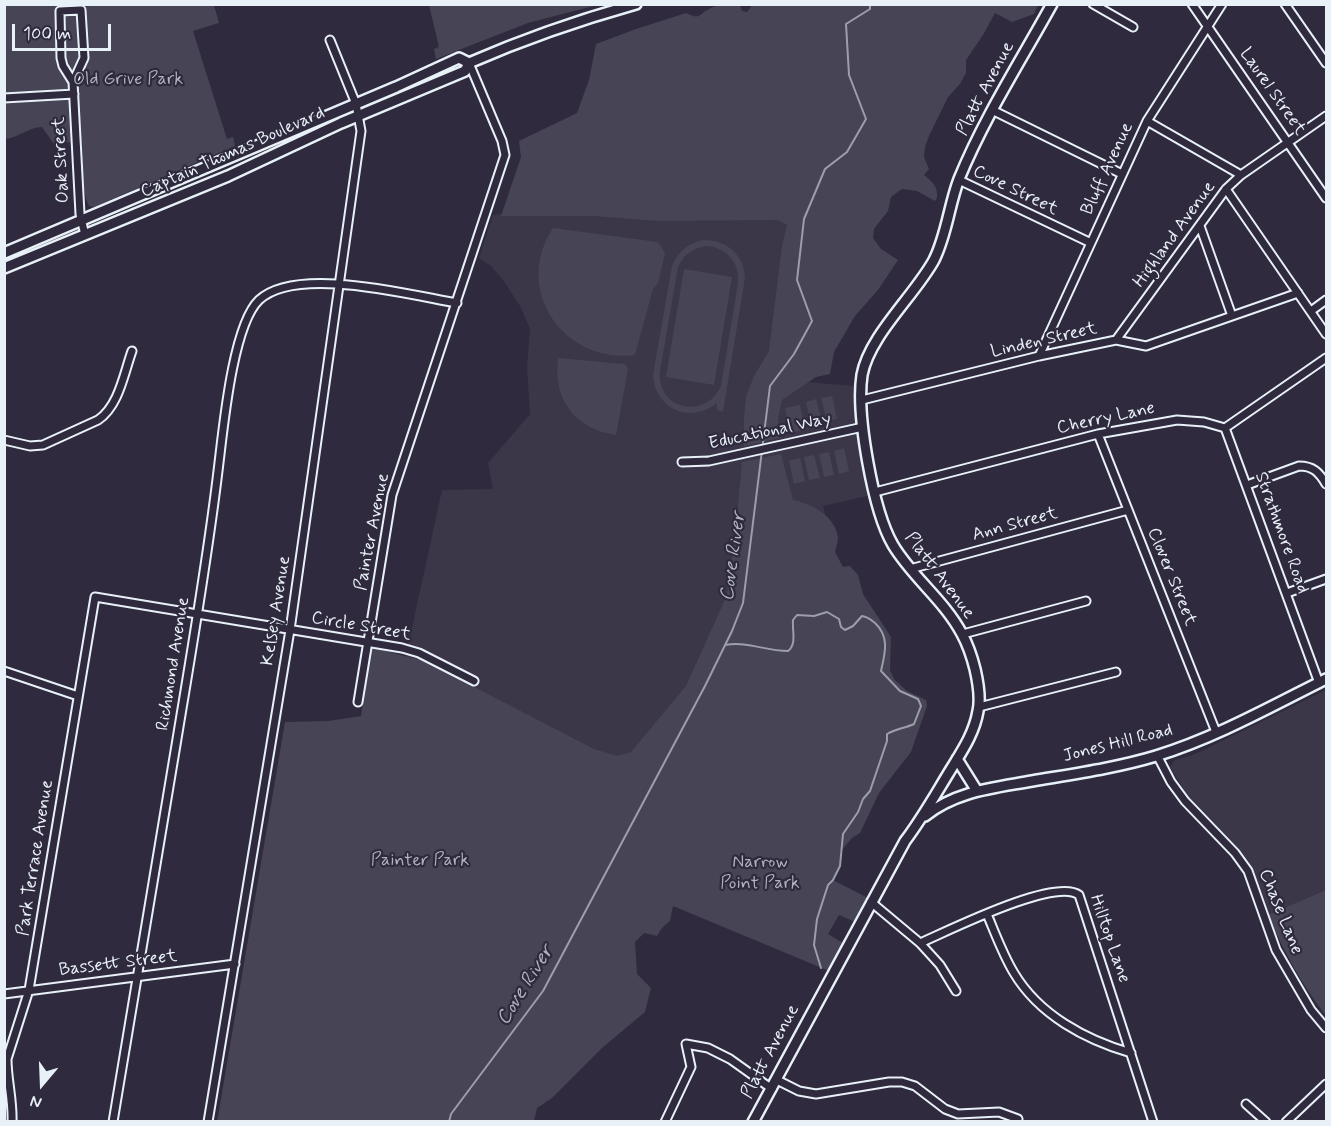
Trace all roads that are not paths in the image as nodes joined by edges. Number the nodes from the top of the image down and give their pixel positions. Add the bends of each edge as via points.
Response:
1 (636, 4) edge
2 (1052, 4) edge
3 (1093, 4) edge
4 (1192, 4) edge
5 (1222, 4) edge
6 (1285, 4) edge
7 (1133, 27) dead end
8 (1207, 27) junction
9 (330, 40) dead end
10 (469, 63) junction
11 (1326, 63) edge
12 (73, 82) junction
13 (74, 94) junction
14 (4, 98) edge
15 (356, 104) junction
16 (992, 110) junction
17 (359, 116) junction
18 (1326, 116) edge
19 (1147, 121) junction
20 (1289, 142) junction
21 (1122, 174) junction
22 (1241, 175) junction
23 (959, 180) junction
24 (1226, 189) junction
25 (1326, 198) edge
26 (81, 221) junction
27 (1200, 226) junction
28 (85, 235) junction
29 (1091, 243) junction
30 (4, 253) edge
31 (4, 268) edge
32 (340, 284) junction
33 (1298, 293) junction
34 (1326, 300) edge
35 (458, 303) junction
36 (1311, 312) junction
37 (1232, 316) junction
38 (1326, 334) edge
39 (1116, 340) junction
40 (132, 351) dead end
41 (1039, 356) junction
42 (1326, 357) edge
43 (862, 400) junction
44 (863, 427) junction
45 (1225, 428) junction
46 (1098, 434) junction
47 (4, 440) edge
48 (682, 462) dead end
49 (1326, 484) edge
50 (1247, 485) junction
51 (875, 492) junction
52 (1128, 510) junction
53 (910, 569) junction
54 (1326, 579) edge
55 (1287, 593) junction
56 (95, 597) joint
57 (1086, 601) dead end
58 (198, 615) junction
59 (290, 630) junction
60 (963, 634) junction
61 (368, 642) junction
62 (4, 671) edge
63 (1116, 672) dead end
64 (474, 681) dead end
65 (1323, 681) edge
66 (78, 696) junction
67 (358, 702) dead end
68 (979, 707) junction
69 (1216, 732) junction
70 (1157, 755) junction
71 (957, 759) junction
72 (977, 791) junction
73 (921, 819) junction
74 (871, 902) junction
75 (987, 914) junction
76 (920, 943) junction
77 (235, 964) junction
78 (137, 976) junction
79 (29, 990) junction
80 (956, 991) dead end
81 (4, 994) edge
82 (1326, 1028) edge
83 (1131, 1053) junction
84 (774, 1084) junction
85 (1326, 1084) edge
86 (1246, 1104) dead end
87 (1018, 1119) dead end
88 (12, 1122) edge
89 (113, 1122) edge
90 (208, 1122) edge
91 (665, 1122) edge
92 (753, 1122) edge
93 (1153, 1122) edge
94 (1266, 1122) edge
95 (1286, 1122) edge

1 - 10 main road, Captain Thomas Boulevard via 563,25
2 - 16 main road, Platt Avenue
3 - 7 street
4 - 8 street, Laurel Street
5 - 8 street, Bluff Avenue
6 - 11 street
8 - 19 street, Bluff Avenue
8 - 20 street, Laurel Street
9 - 15 street, Kelsey Avenue
10 - 15 main road, Captain Thomas Boulevard via 459,58
10 - 17 main road, Captain Thomas Boulevard via 465,71
10 - 35 street, Painter Avenue via 505,155
12 - 12 street, Oak Street via 84,58 81,10 60,11 61,58
12 - 13 street, Oak Street
13 - 14 street
13 - 26 street, Oak Street
15 - 17 street, Kelsey Avenue
15 - 26 main road, Captain Thomas Boulevard
16 - 21 street
16 - 23 main road, Platt Avenue
17 - 28 main road, Captain Thomas Boulevard
17 - 32 street, Kelsey Avenue via 361,131
18 - 20 street, Highland Avenue
19 - 21 street, Bluff Avenue
19 - 22 street
20 - 22 street, Highland Avenue
20 - 25 street, Laurel Street
21 - 29 street, Bluff Avenue
22 - 24 street, Highland Avenue
23 - 29 street, Cove Street
23 - 43 main road, Platt Avenue via 933,262 871,351 862,374
24 - 27 street, Highland Avenue
24 - 33 street
26 - 28 street, Oak Street
26 - 30 main road, Captain Thomas Boulevard
27 - 37 street
27 - 39 street, Highland Avenue
28 - 31 main road, Captain Thomas Boulevard
29 - 41 street, Bluff Avenue
32 - 35 street, Richmond Avenue
32 - 58 street, Richmond Avenue via 309,283 280,289 260,300 246,318 224,421
32 - 59 street, Kelsey Avenue
33 - 36 street
33 - 37 street, Linden Street
34 - 36 street
35 - 61 street, Painter Avenue via 393,495
36 - 38 street
37 - 39 street, Linden Street via 1146,346
39 - 41 street, Linden Street
40 - 47 street via 107,414 43,445
41 - 43 street, Linden Street
42 - 45 street
43 - 44 main road, Platt Avenue
44 - 48 street, Educational Way via 709,461
44 - 51 main road, Platt Avenue
45 - 46 street, Cherry Lane via 1177,420
45 - 50 street, Strathmore Road
46 - 51 street, Cherry Lane
46 - 52 street, Clover Street
49 - 50 street via 1319,473 1299,466
50 - 55 street, Strathmore Road
51 - 53 main road, Platt Avenue via 888,536
52 - 53 street, Ann Street
52 - 69 street, Clover Street
53 - 60 main road, Platt Avenue
54 - 55 street
55 - 65 street, Strathmore Road
56 - 58 street, Circle Street
56 - 66 street, Park Terrace Avenue
57 - 60 street
58 - 59 street, Circle Street
58 - 78 street, Richmond Avenue
59 - 61 street, Circle Street
59 - 77 street, Kelsey Avenue
60 - 68 main road, Platt Avenue via 977,676
61 - 64 street, Circle Street via 419,653
61 - 67 street, Painter Avenue
62 - 66 street
63 - 68 street
65 - 69 main road, Jones Hill Road
66 - 79 street, Park Terrace Avenue
68 - 71 main road, Platt Avenue via 971,735
69 - 70 main road, Jones Hill Road
70 - 72 main road, Jones Hill Road
70 - 82 street, Chase Lane via 1180,795 1249,871 1276,950
71 - 72 main road
71 - 73 main road, Platt Avenue
72 - 73 main road, Jones Hill Road via 946,802
73 - 74 main road, Platt Avenue
74 - 76 street
74 - 84 main road, Platt Avenue
75 - 76 street, Hilltop Lane
75 - 83 street via 1013,973 1036,1001 1077,1032
75 - 83 street, Hilltop Lane via 1035,896 1070,890 1079,895
76 - 80 street via 940,964
77 - 78 street, Bassett Street
77 - 90 street, Kelsey Avenue
78 - 79 street, Bassett Street
78 - 89 street, Richmond Avenue
79 - 81 street, Bassett Street
79 - 88 street, Park Terrace Avenue via 7,1059
83 - 93 street, Hilltop Lane
84 - 87 street via 816,1094 902,1082 915,1086 950,1112 999,1112
84 - 91 street via 708,1047 686,1044 691,1067
84 - 92 main road, Platt Avenue
85 - 95 street
86 - 94 street

